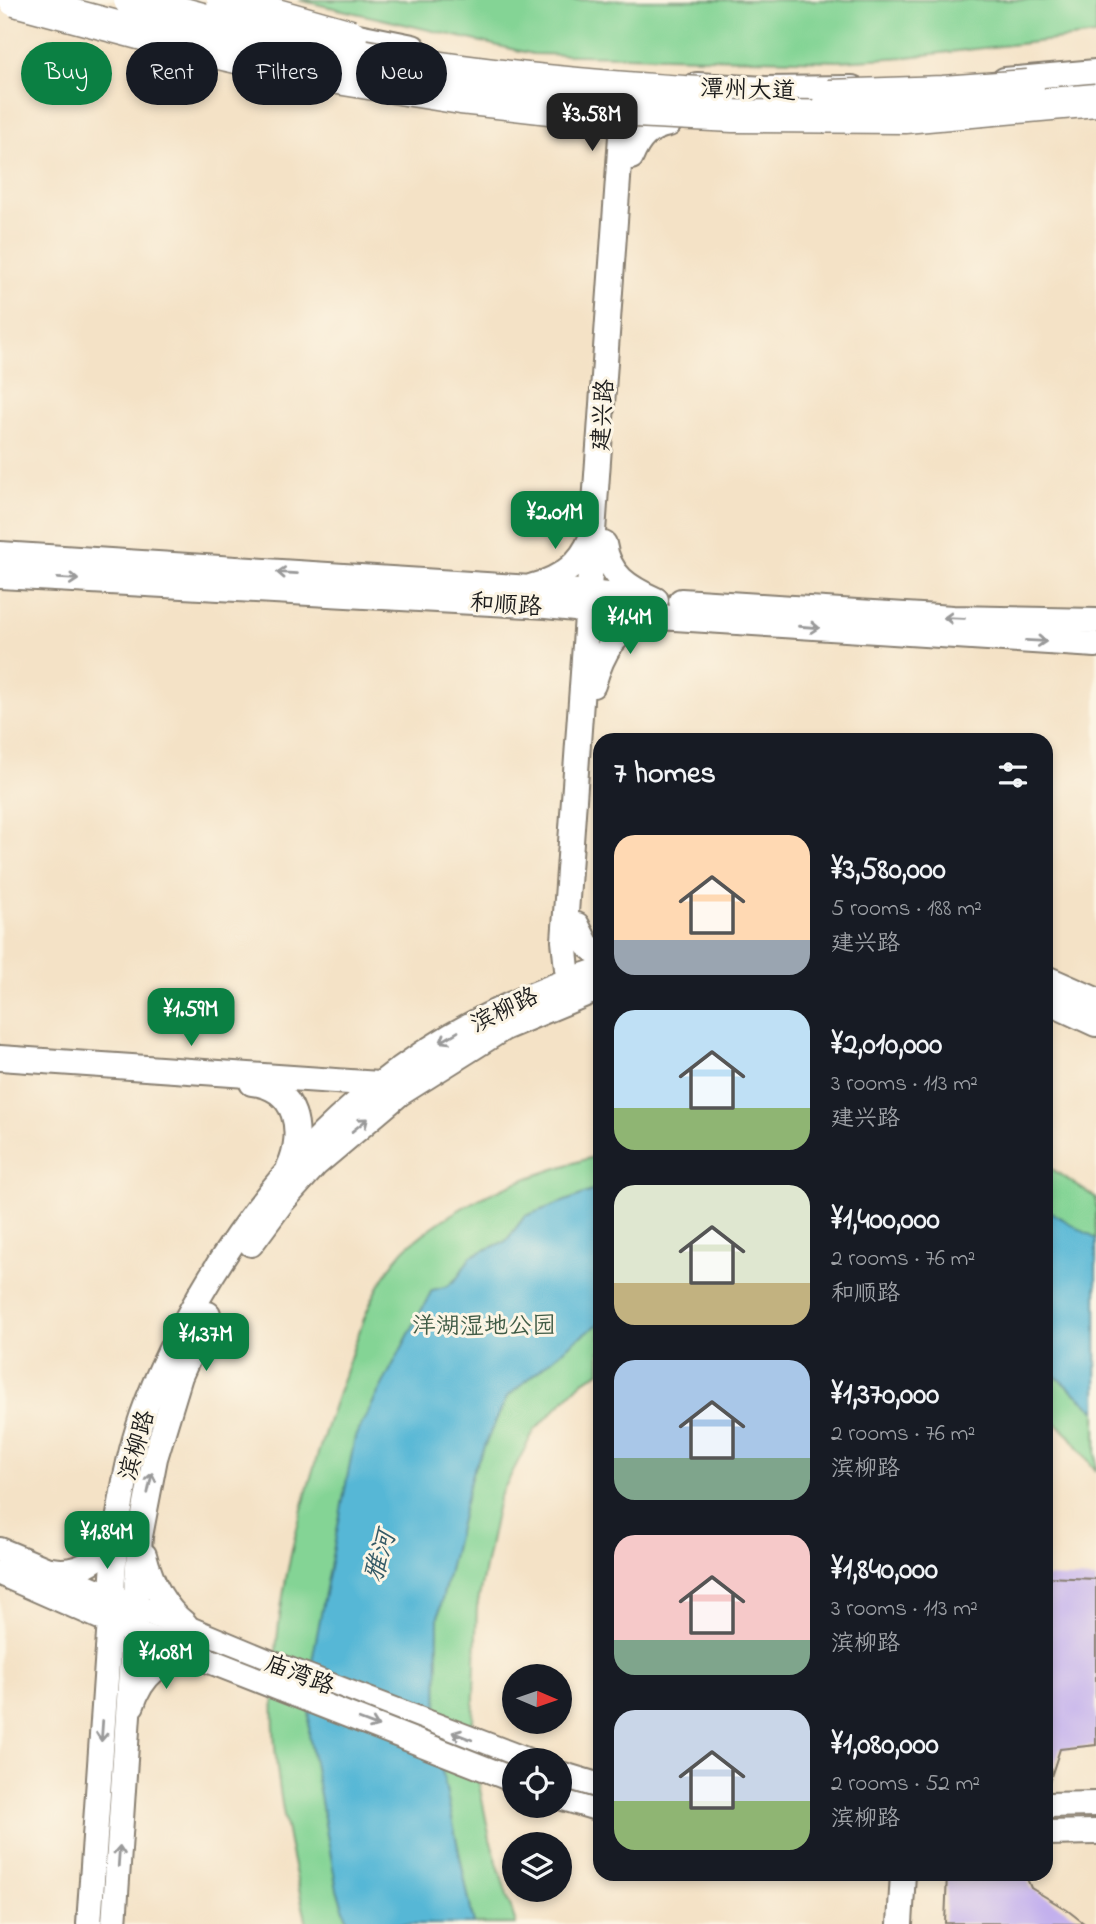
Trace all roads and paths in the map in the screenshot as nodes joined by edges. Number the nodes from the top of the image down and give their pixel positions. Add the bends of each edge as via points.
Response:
1 (15, 0) edge
2 (130, 0) edge
3 (189, 0) edge
4 (223, 0) edge
5 (0, 5) edge
6 (0, 15) edge
7 (1096, 74) edge
8 (1096, 79) edge
9 (630, 84) junction
10 (463, 85) junction
11 (1096, 100) edge
12 (1096, 113) edge
13 (584, 116) junction
14 (628, 121) junction
15 (669, 124) junction
16 (624, 166) junction
17 (594, 520) junction
18 (604, 544) junction
19 (0, 554) edge
20 (0, 576) edge
21 (524, 596) junction
22 (594, 603) junction
23 (658, 608) junction
24 (1096, 621) edge
25 (1096, 645) edge
26 (588, 678) junction
27 (570, 933) junction
28 (590, 979) edge
29 (1053, 981) edge
30 (537, 992) junction
31 (1096, 1000) edge
32 (1053, 1004) edge
33 (1096, 1024) edge
34 (0, 1058) edge
35 (0, 1066) edge
36 (379, 1084) junction
37 (286, 1172) junction
38 (130, 1526) junction
39 (0, 1550) edge
40 (0, 1573) edge
41 (46, 1581) junction
42 (111, 1609) junction
43 (135, 1620) junction
44 (194, 1644) junction
45 (105, 1687) junction
46 (128, 1716) junction
47 (502, 1752) edge
48 (502, 1775) edge
49 (572, 1777) edge
50 (593, 1784) edge
51 (572, 1801) edge
52 (1096, 1804) edge
53 (1053, 1805) edge
54 (593, 1807) edge
55 (1096, 1832) edge
56 (1053, 1833) edge
57 (895, 1881) edge
58 (903, 1881) edge
59 (89, 1924) edge
60 (114, 1924) edge
61 (892, 1924) edge
62 (900, 1924) edge

1 - 10 highway, 潭州大道, bridge via 307,73
2 - 10 highway, 潭州大道, bridge
3 - 9 main road, 潭州大道 via 414,49 496,72
4 - 10 highway, 潭州大道, bridge via 308,22
5 - 13 main road, 潭州大道 via 226,64
6 - 10 highway, 潭州大道, bridge via 263,82 366,93
7 - 9 main road, 潭州大道 via 881,90 765,91
8 - 10 highway, 潭州大道, bridge via 930,93 763,96
9 - 14 main road, 建兴路
10 - 11 highway, 潭州大道, bridge via 567,110 733,116 954,114
12 - 15 main road, 潭州大道 via 1042,120 815,129
13 - 14 main road, 潭州大道
13 - 16 main road via 607,129
14 - 15 main road, 潭州大道
14 - 16 main road, 建兴路
15 - 16 main road via 646,133
16 - 17 main road, 建兴路
16 - 18 main road
17 - 21 main road via 585,552 569,569
17 - 22 main road, 建兴路
18 - 22 main road
18 - 23 main road via 606,559 617,576
21 -> 19 main road, 和顺路
20 -> 21 main road, 和顺路
21 - 22 main road, 和顺路
21 - 26 main road via 567,624 580,645
22 - 23 main road, 和顺路
22 - 26 main road, 建兴路
24 -> 23 main road, 和顺路
23 -> 25 main road, 和顺路
23 - 26 main road via 613,639
26 - 27 main road, 建兴路
27 - 28 main road via 587,945
27 - 28 main road, 建兴路 via 567,969
27 - 30 main road via 554,975
28 - 30 main road, 滨柳路
38 -> 28 main road, 滨柳路 via 199,1329 282,1202 331,1150 399,1094
29 - 31 main road
30 -> 36 main road, 滨柳路 via 483,1017
32 - 33 main road
34 - 36 main road
35 - 37 main road via 271,1086 288,1102 297,1132
36 - 37 main road, 滨柳路
37 - 38 main road, 滨柳路 via 220,1261 160,1371 126,1472
38 - 41 main road via 92,1561
38 - 42 main road, 滨柳路
38 - 43 main road, 滨柳路
38 - 44 main road via 161,1598
39 - 41 main road, 庙湾路
40 - 41 main road, 庙湾路
41 - 42 main road, 庙湾路
41 - 45 main road via 96,1636
42 - 43 main road, 庙湾路
42 - 45 main road, 滨柳路
43 - 44 main road, 庙湾路
43 - 46 main road, 滨柳路
44 - 46 main road via 156,1667
47 -> 44 main road, 庙湾路
44 -> 48 main road, 庙湾路, bridge
45 -> 59 main road, 滨柳路
60 -> 46 main road, 滨柳路
49 - 50 main road, bridge
51 - 54 main road
52 - 53 main road
55 - 56 main road
57 - 61 main road
58 - 62 main road

